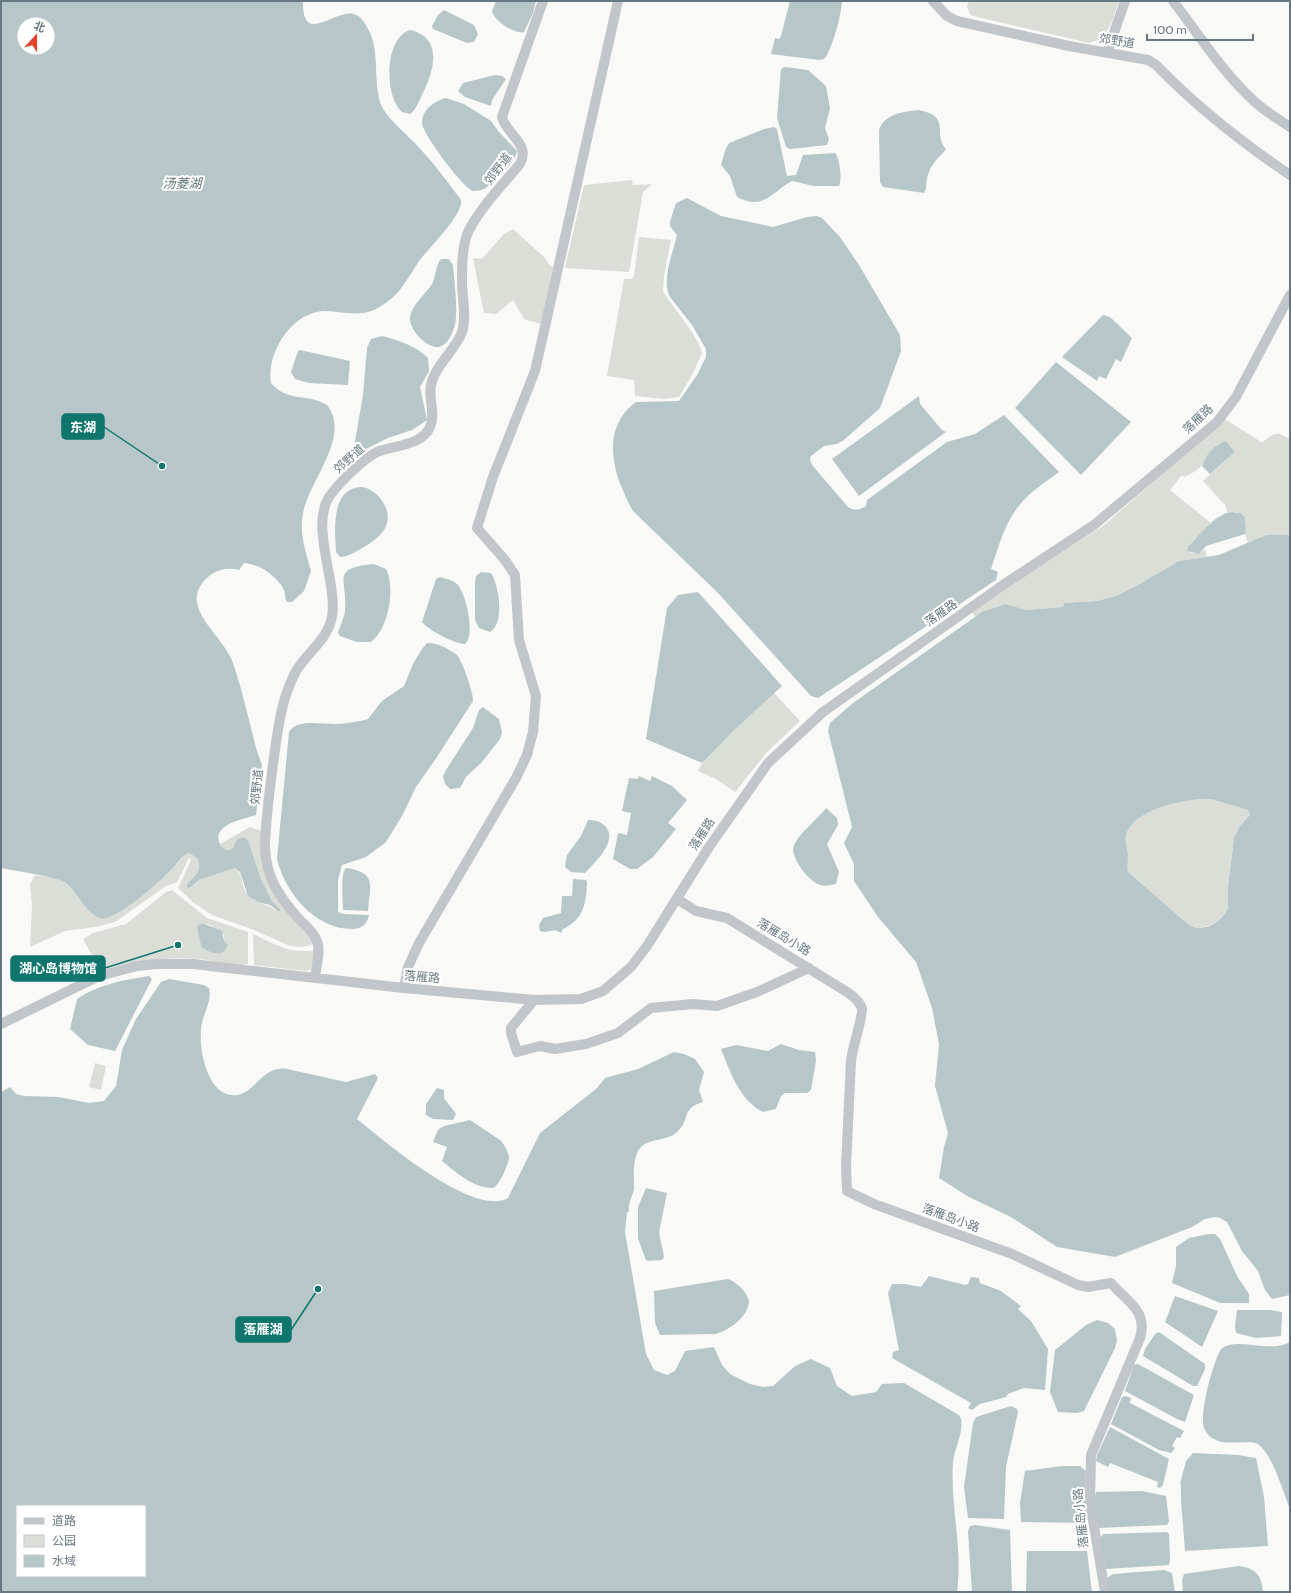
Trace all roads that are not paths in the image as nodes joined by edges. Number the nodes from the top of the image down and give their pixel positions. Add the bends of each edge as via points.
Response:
1 (543, 1) edge
2 (618, 1) edge
3 (934, 1) edge
4 (1125, 1) edge
5 (1173, 1) edge
6 (1107, 53) junction
7 (1290, 127) edge
8 (1290, 175) edge
9 (1290, 295) edge
10 (677, 900) junction
11 (809, 968) junction
12 (315, 978) junction
13 (404, 988) junction
14 (534, 1000) junction
15 (1, 1024) edge
16 (1105, 1592) edge

1 - 12 street, 郊野道 via 502,117 504,125 522,146 523,157 468,232 462,280 463,326 459,338 447,354 431,385 430,427 414,441 368,458 337,487 328,499 324,513 332,619 322,640 294,674 284,702 269,792 265,844 266,863 274,888 318,942
2 - 13 street via 535,370 493,477 477,528 515,575 519,640 536,696 533,732 519,773 419,943 406,973
3 - 6 street, 郊野道 via 947,16 957,21
4 - 6 street
5 - 7 street via 1244,92
6 - 8 street, 郊野道 via 1144,59 1156,65 1208,115 1252,150
9 - 10 street, 落雁路 via 1236,397 1216,422 1094,525 1003,585 823,712 768,763 709,847
10 - 11 street, 落雁岛小路 via 696,911 727,918
10 - 14 street, 落雁路 via 639,957 603,991 582,1000
11 - 14 street via 762,990 717,1006 693,1004 651,1008 618,1033 586,1044 555,1049 540,1046 517,1052 511,1028
11 - 16 street, 落雁岛小路 via 855,998 862,1008 851,1061 847,1191 874,1204 1012,1254 1078,1285 1088,1287 1111,1283 1141,1316 1142,1330 1138,1343 1091,1454 1090,1502
12 - 13 street, 落雁路
12 - 15 street, 落雁路 via 193,964 137,966 99,976
13 - 14 street, 落雁路

